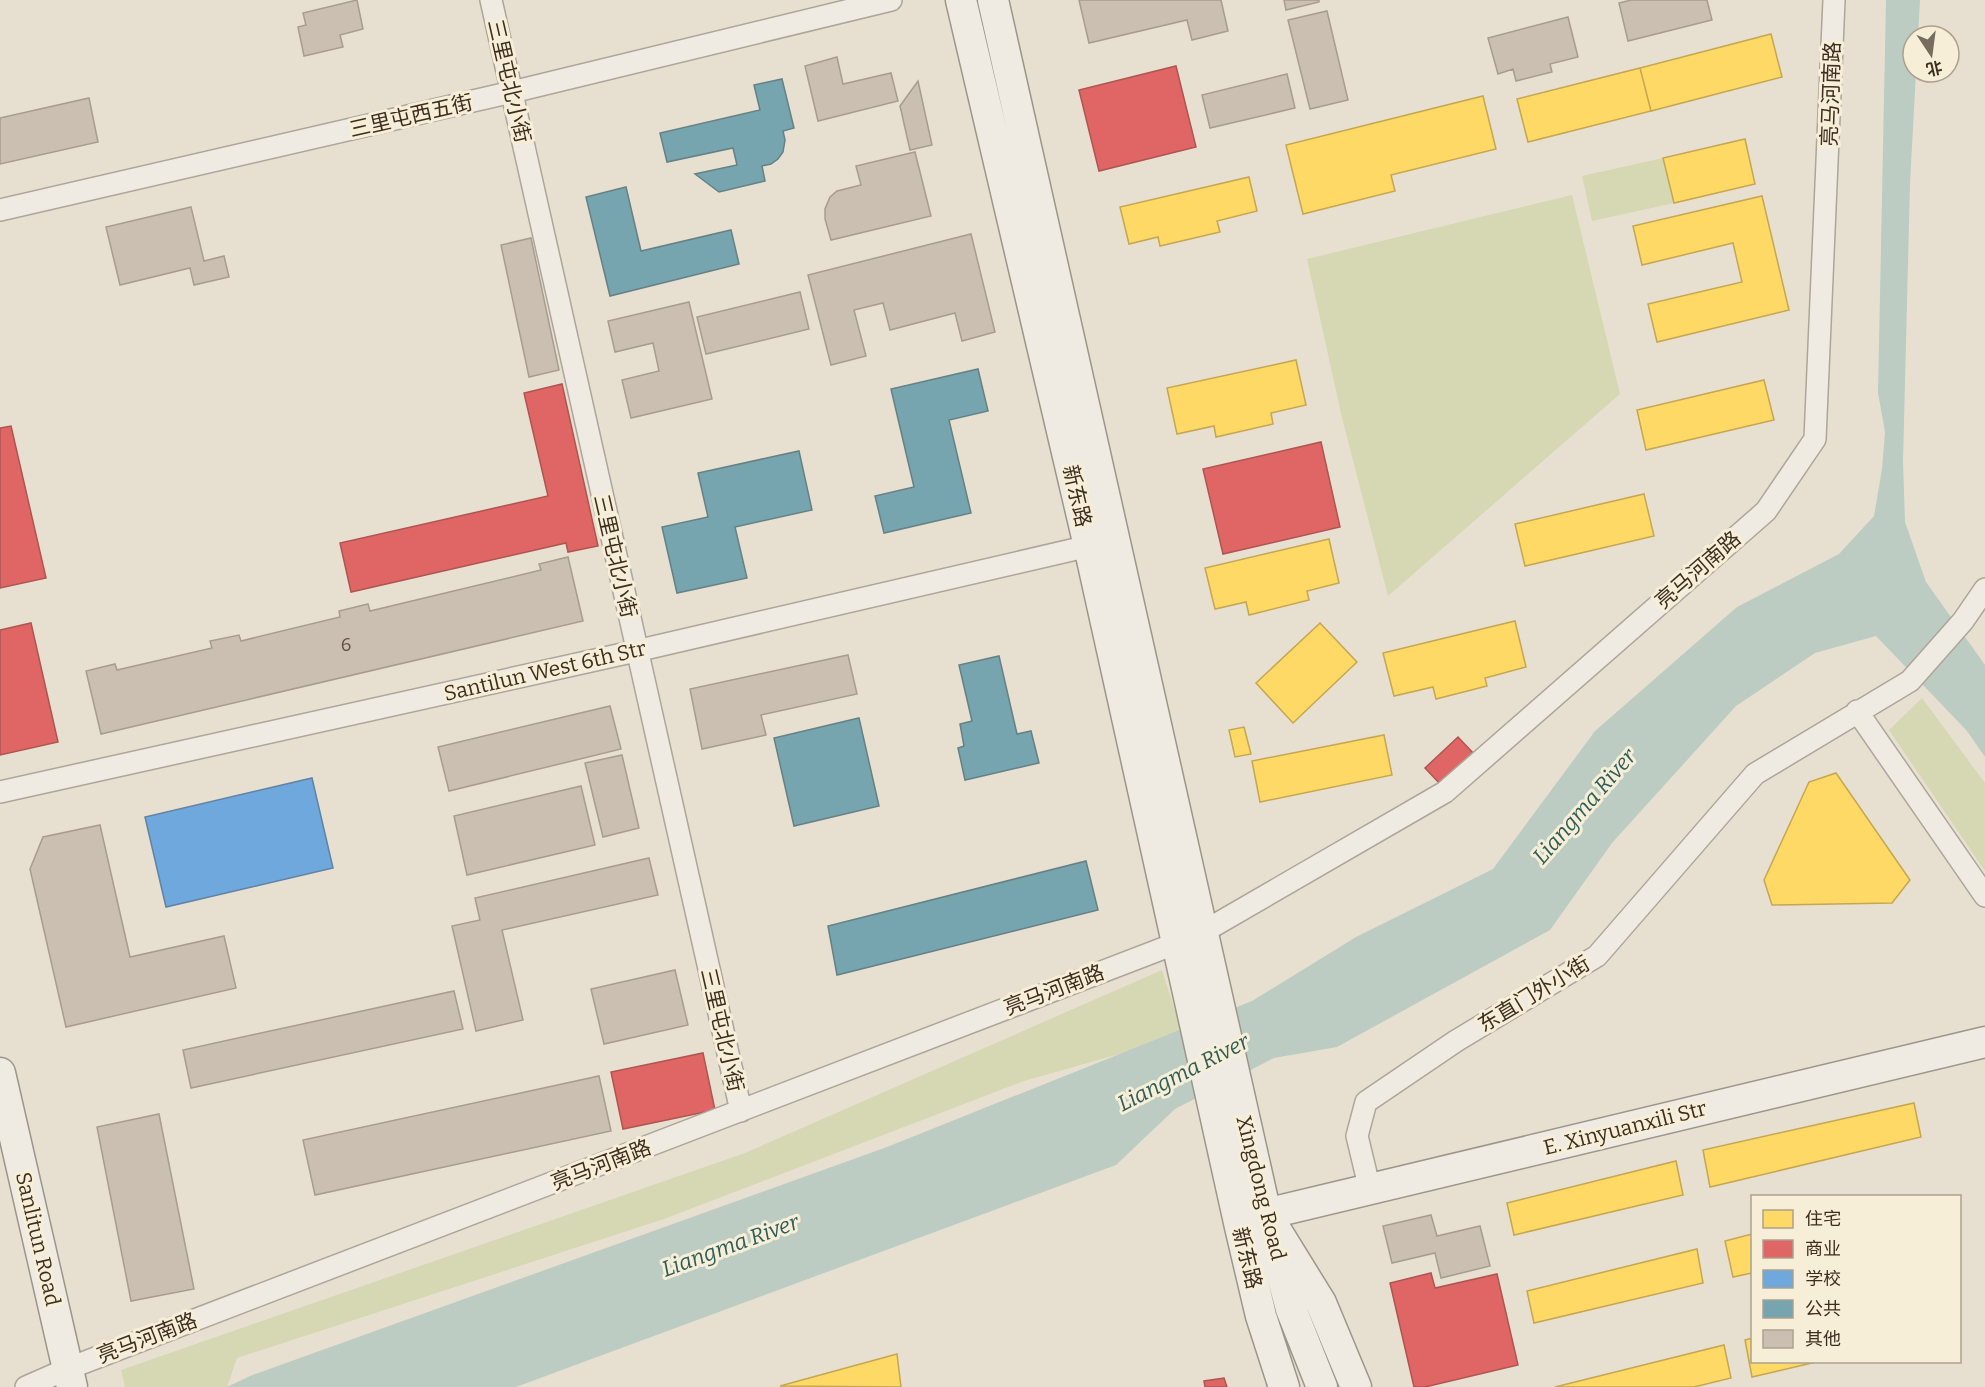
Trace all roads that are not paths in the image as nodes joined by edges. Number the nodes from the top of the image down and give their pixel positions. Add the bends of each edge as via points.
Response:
1 (491, 0) edge
2 (891, 0) edge
3 (961, 0) edge
4 (993, 0) edge
5 (1834, 0) edge
6 (512, 92) junction
7 (0, 210) edge
8 (1089, 546) junction
9 (1985, 589) edge
10 (636, 651) junction
11 (1857, 711) junction
12 (0, 792) edge
13 (1985, 896) edge
14 (1190, 937) junction
15 (1200, 988) joint
16 (1985, 1042) edge
17 (0, 1073) edge
18 (741, 1111) junction
19 (1230, 1123) junction
20 (1370, 1190) junction
21 (1266, 1215) junction
22 (69, 1378) edge
23 (26, 1387) edge
24 (1284, 1387) edge
25 (1322, 1387) edge
26 (1356, 1387) edge

1 - 6 street, 三里屯北小街
2 - 6 street, 三里屯西五街
3 - 8 main road, 新东路
4 - 14 main road, 新东路
5 - 14 street, 亮马河南路 via 1815,439 1766,511 1445,792
6 - 7 street, 三里屯西五街
6 - 10 street, 三里屯北小街
8 - 10 street, Santilun West 6th Str
8 - 14 main road, 新东路
9 - 11 street, 东直门外小街 via 1963,621 1910,681
10 - 12 street, Santilun West 6th Str
10 - 18 street, 三里屯北小街
11 - 13 street
11 - 20 street, 东直门外小街 via 1755,774 1597,956 1456,1041 1366,1102 1357,1137
14 - 15 main road, 新东路
14 - 18 street, 亮马河南路
15 - 19 main road, Xingdong Road
16 - 20 main road, E. Xinyuanxili Str
17 - 22 main road, Sanlitun Road
18 - 22 street, 亮马河南路
19 - 21 main road, Xingdong Road
19 - 24 main road, 新东路 via 1262,1316
20 - 21 main road, E. Xinyuanxili Str
21 - 25 main road, Xingdong Road via 1291,1310
21 - 26 main road via 1322,1303
22 - 23 street, 亮马河南路

